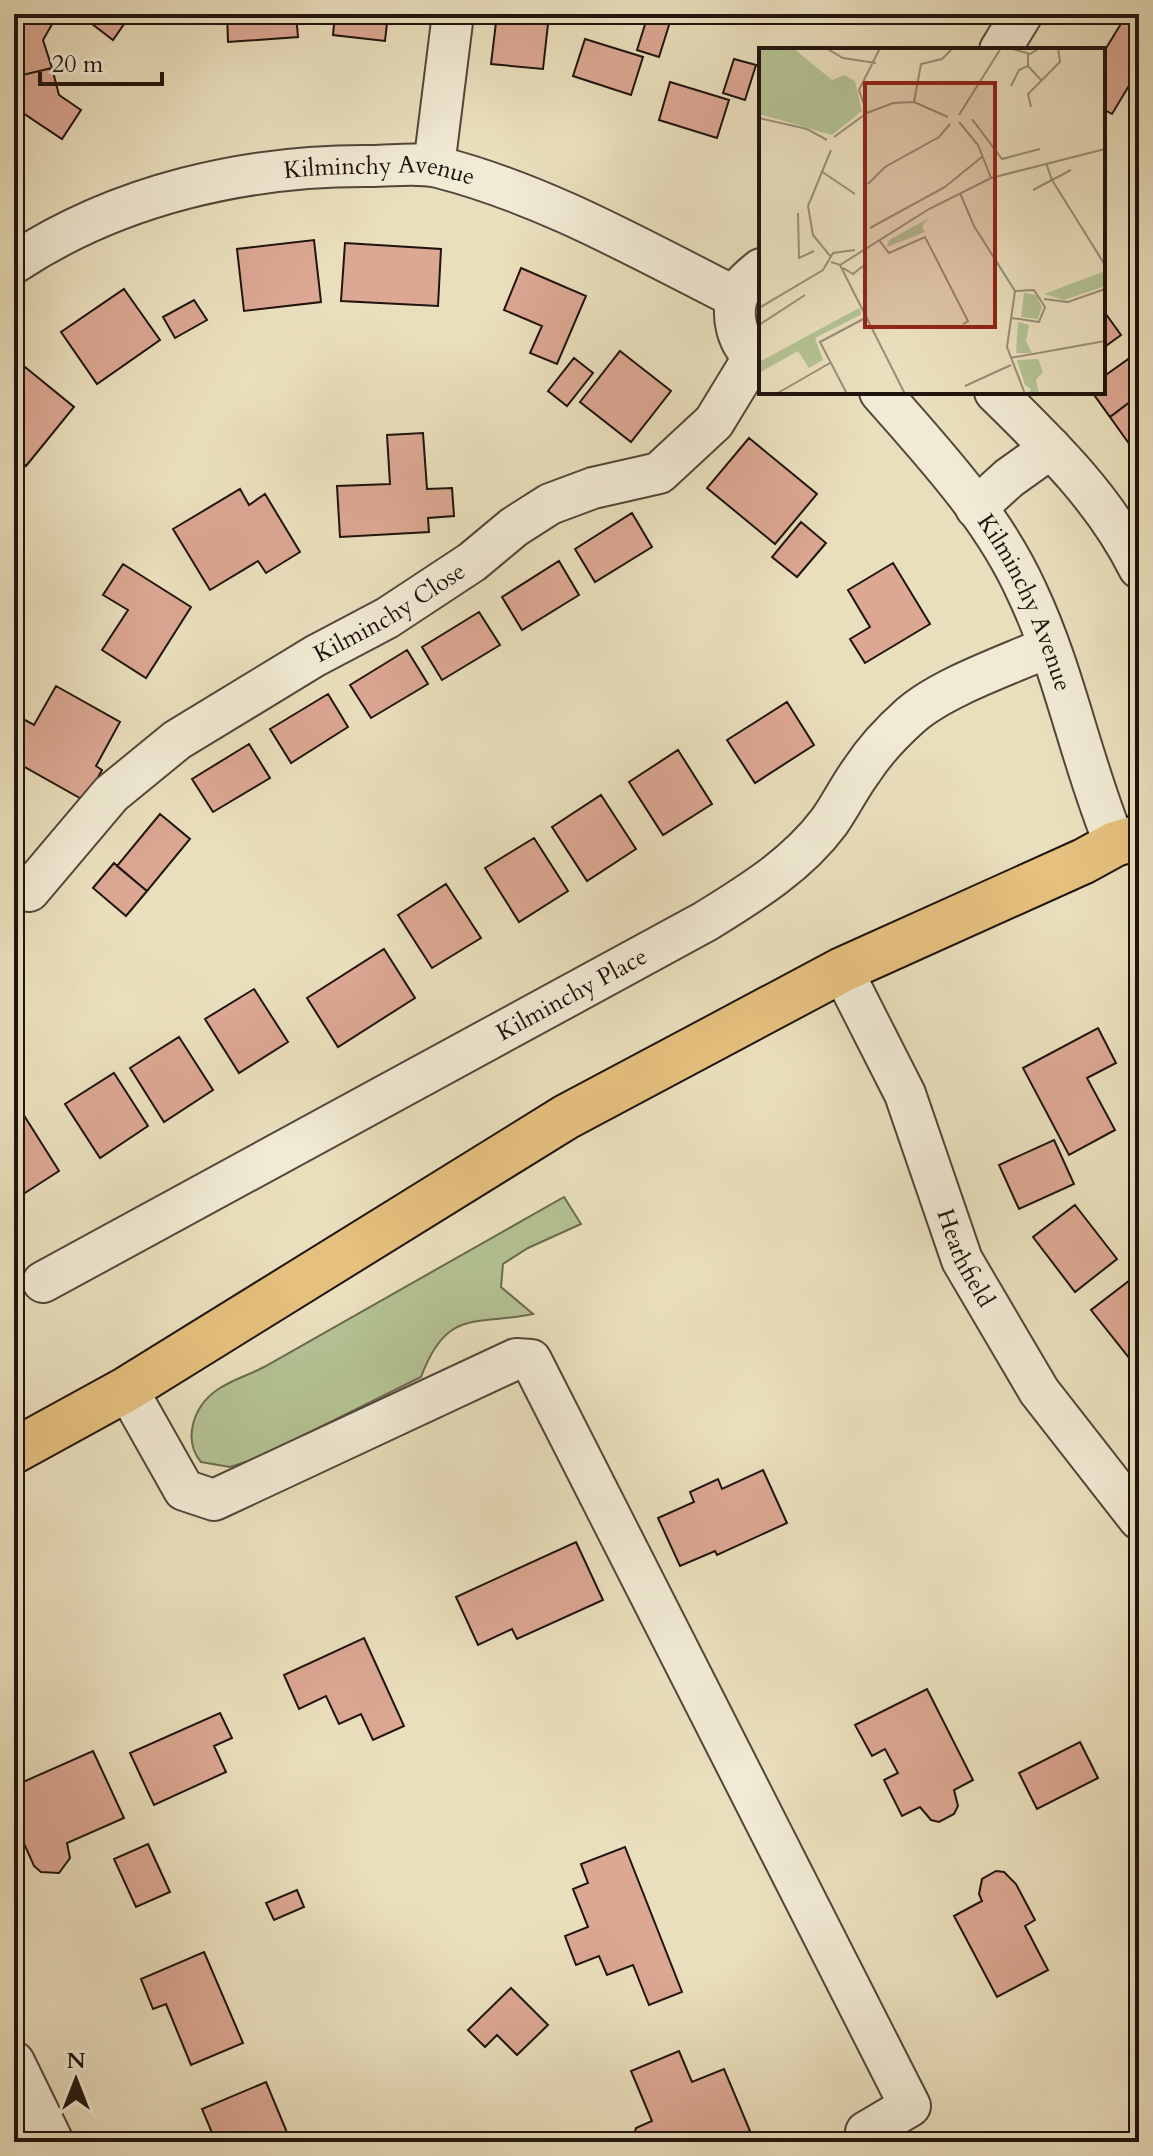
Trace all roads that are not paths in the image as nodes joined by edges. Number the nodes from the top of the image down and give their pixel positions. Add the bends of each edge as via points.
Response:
1 (453, 14) edge
2 (1022, 14) edge
3 (1001, 48) edge
4 (434, 166) junction
5 (15, 260) edge
6 (749, 283) edge
7 (757, 360) edge
8 (882, 394) edge
9 (997, 394) edge
10 (1051, 448) junction
11 (976, 508) junction
12 (1139, 568) edge
13 (1048, 647) junction
14 (1127, 840) edge
15 (29, 891) dead end
16 (842, 970) junction
17 (43, 1282) dead end
18 (127, 1389) junction
19 (14, 1451) edge
20 (1139, 1519) edge
21 (14, 2064) edge
22 (866, 2132) dead end
23 (53, 2142) edge

1 - 4 street
2 - 3 street
4 - 5 street, Kilminchy Avenue via 245,174 149,198 82,224
4 - 6 street, Kilminchy Avenue
6 - 7 street via 734,313 739,336
7 - 15 street, Kilminchy Close via 714,422 659,473 550,504 399,610 177,740 111,794
8 - 11 street, Kilminchy Avenue
9 - 10 street
10 - 11 street
10 - 12 street via 1099,503
11 - 13 street, Kilminchy Avenue via 1027,592
13 - 14 street, Kilminchy Avenue via 1094,792
13 - 17 street, Kilminchy Place via 914,712 862,768 803,852 706,921
14 - 16 main road
16 - 18 main road via 566,1117
16 - 20 street, Heathfield via 905,1094 962,1260 1039,1391
18 - 19 main road
18 - 22 street via 184,1490 214,1500 516,1359 531,1360 910,2106
21 - 23 street

